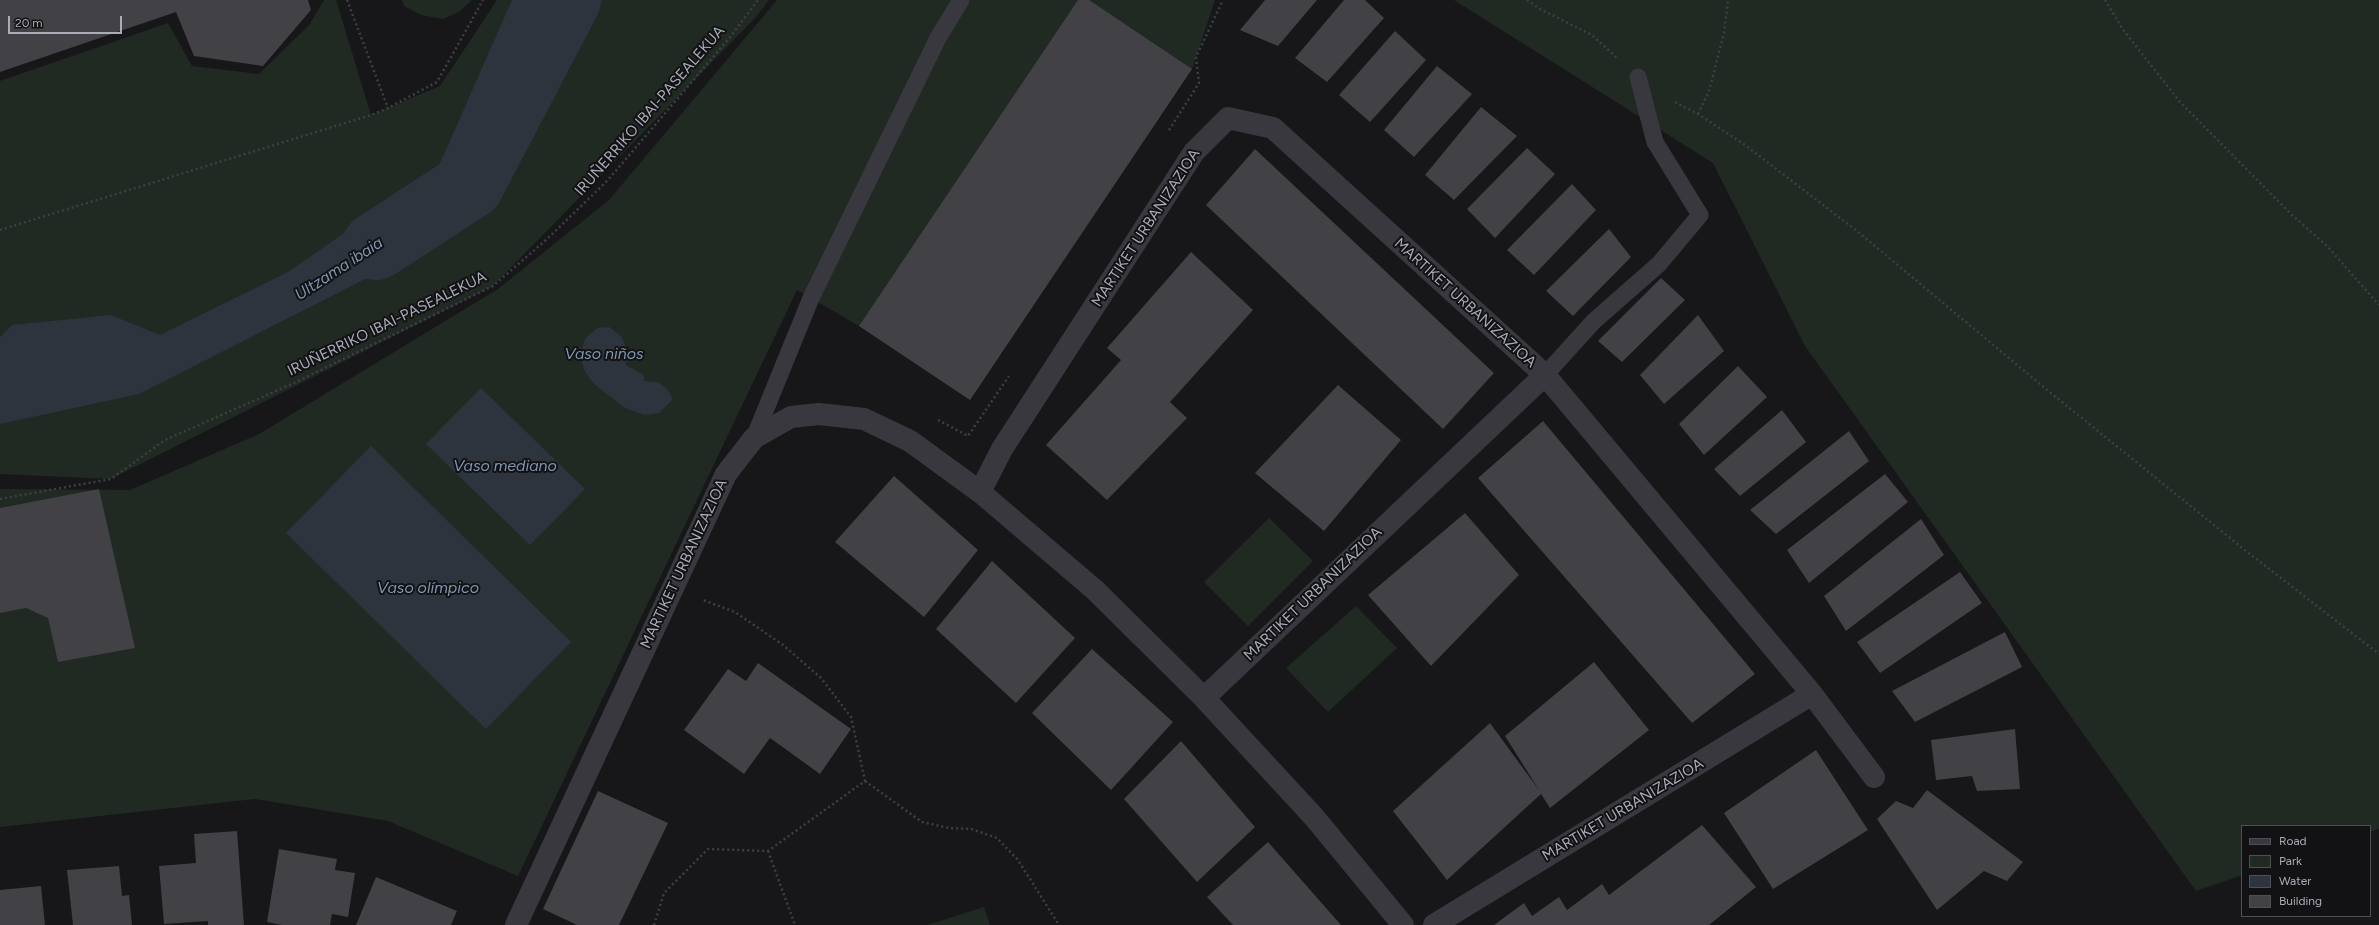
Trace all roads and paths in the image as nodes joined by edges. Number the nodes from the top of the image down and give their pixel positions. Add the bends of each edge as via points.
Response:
1 (348, 0) edge
2 (483, 0) edge
3 (758, 0) edge
4 (961, 0) edge
5 (1223, 0) edge
6 (1527, 0) edge
7 (1728, 0) edge
8 (2105, 0) edge
9 (1638, 77) junction
10 (388, 108) junction
11 (1698, 114) junction
12 (1164, 137) dead end
13 (0, 230) edge
14 (2379, 305) edge
15 (1013, 371) dead end
16 (1545, 375) junction
17 (754, 438) junction
18 (910, 441) junction
19 (980, 492) junction
20 (0, 499) edge
21 (672, 588) junction
22 (2379, 654) edge
23 (1812, 694) junction
24 (1204, 698) junction
25 (1874, 777) dead end
26 (865, 781) junction
27 (768, 851) junction
28 (516, 925) edge
29 (654, 925) edge
30 (795, 925) edge
31 (1059, 925) edge
32 (1403, 925) edge
33 (1434, 925) edge

1 - 10 path
2 - 10 path via 437,82
3 - 20 path, IRUÑERRIKO IBAI-PASEALEKUA via 731,36 608,180 546,240 493,286 294,383 165,440 111,479
4 - 17 lane via 938,38 811,298
5 - 12 path via 1196,57 1199,83
6 - 9 path via 1540,10 1592,35
7 - 11 path via 1724,33 1709,91
8 - 14 path via 2124,31 2180,102 2292,215 2328,247
9 - 11 path via 1654,92
9 - 16 lane via 1655,142 1700,216 1659,264 1594,321
10 - 13 path
11 - 22 path via 1745,145 1857,231 2094,428
15 - 18 path via 968,436 925,413
16 - 19 street, MARTIKET URBANIZAZIOA via 1273,128 1228,118 1194,152 1002,449
16 - 23 street, MARTIKET URBANIZAZIOA
16 - 24 street, MARTIKET URBANIZAZIOA
17 - 18 street, MARTIKET URBANIZAZIOA via 791,417 819,414 864,419
17 - 21 street, MARTIKET URBANIZAZIOA via 726,474
18 - 19 street, MARTIKET URBANIZAZIOA
19 - 24 street, MARTIKET URBANIZAZIOA via 1095,590
21 - 26 path via 735,612 783,645 821,678 851,717
21 - 28 street, MARTIKET URBANIZAZIOA
23 - 25 street, MARTIKET URBANIZAZIOA
23 - 33 street, MARTIKET URBANIZAZIOA
24 - 32 street, MARTIKET URBANIZAZIOA via 1314,817
26 - 27 path
26 - 31 path via 922,822 949,828 971,829 997,838 1018,860
27 - 29 path via 708,849 664,893
27 - 30 path

